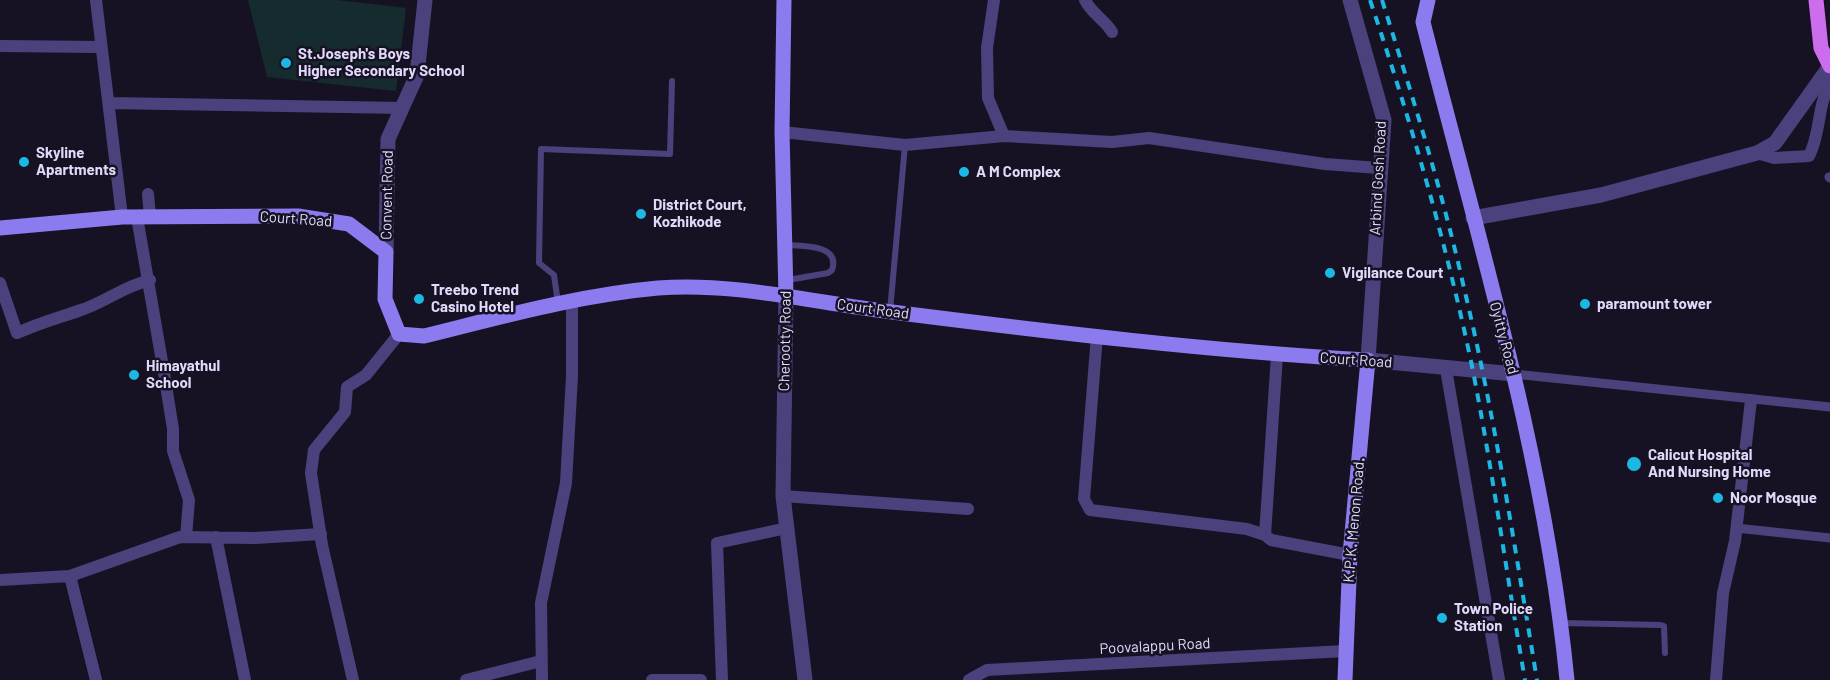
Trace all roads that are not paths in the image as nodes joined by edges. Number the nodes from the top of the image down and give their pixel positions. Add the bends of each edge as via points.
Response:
1 (96, 0) edge
2 (425, 0) edge
3 (784, 0) edge
4 (994, 0) edge
5 (1085, 0) edge
6 (1350, 0) edge
7 (1428, 0) edge
8 (1816, 0) edge
9 (1112, 32) dead end
10 (0, 46) edge
11 (100, 47) junction
12 (1830, 66) edge
13 (672, 81) dead end
14 (1830, 84) edge
15 (110, 103) junction
16 (403, 108) junction
17 (782, 132) junction
18 (1004, 136) junction
19 (905, 144) junction
20 (1757, 153) junction
21 (1379, 168) junction
22 (148, 194) dead end
23 (136, 217) junction
24 (1473, 218) junction
25 (0, 228) edge
26 (785, 244) junction
27 (386, 252) junction
28 (150, 280) junction
29 (786, 280) junction
30 (0, 283) edge
31 (786, 296) junction
32 (565, 302) junction
33 (890, 312) junction
34 (399, 334) junction
35 (1096, 335) junction
36 (1277, 355) junction
37 (1368, 360) junction
38 (1446, 369) junction
39 (1514, 374) junction
40 (1751, 400) junction
41 (1830, 407) edge
42 (783, 496) junction
43 (968, 509) dead end
44 (787, 528) junction
45 (1736, 528) junction
46 (321, 534) junction
47 (1265, 535) junction
48 (186, 537) junction
49 (216, 537) junction
50 (1830, 538) edge
51 (1350, 555) junction
52 (70, 576) junction
53 (0, 580) edge
54 (1562, 623) junction
55 (1345, 651) junction
56 (1665, 652) dead end
57 (541, 661) junction
58 (96, 680) edge
59 (245, 680) edge
60 (353, 680) edge
61 (466, 680) edge
62 (542, 680) edge
63 (652, 680) edge
64 (701, 680) edge
65 (722, 680) edge
66 (805, 680) edge
67 (969, 680) edge
68 (1345, 680) edge
69 (1498, 680) edge
70 (1567, 680) edge
71 (1716, 680) edge

1 - 11 street
2 - 16 street, Convent Road via 417,75
3 - 17 main road, Cherootty Road
4 - 18 street via 987,48 988,98
5 - 9 street
6 - 21 street, Arbind Gosh Road via 1384,120
7 - 24 main road, Oyitty Road via 1423,22
8 - 12 main road via 1821,48
10 - 11 street
11 - 15 street
12 - 20 street via 1775,143
13 - 32 lane via 670,154 541,150 539,263 554,274
14 - 20 street via 1824,93 1817,141 1809,156 1774,158
15 - 16 street
15 - 23 street
16 - 27 street, Convent Road via 388,139
17 - 19 street
17 - 26 main road, Cherootty Road
18 - 19 street
18 - 21 street via 1112,142 1149,138 1324,164
19 - 33 lane
20 - 24 street via 1601,195
21 - 37 street, Arbind Gosh Road
22 - 23 street
23 - 25 main road, Court Road
23 - 27 main road, Court Road via 298,216 349,224
23 - 28 street
24 - 39 main road, Oyitty Road
26 - 29 main road, Cherootty Road
26 - 29 lane via 822,249 831,254 833,265 832,270 823,274
27 - 34 main road via 384,299
28 - 30 street via 17,333
28 - 48 street via 173,451 189,500
29 - 31 main road, Cherootty Road
31 - 32 main road, Court Road via 741,289 660,288
31 - 33 main road, Court Road
31 - 42 street, Cherootty Road
32 - 34 main road, Court Road via 424,336
32 - 57 street via 572,376 567,483 541,603
33 - 35 main road, Court Road
34 - 46 street via 366,375 347,387 345,412 314,450 311,473
35 - 36 main road, Court Road
35 - 47 street via 1084,499 1090,510 1247,529
36 - 37 main road, Court Road
36 - 47 street
37 - 38 street, Court Road
37 - 51 main road, K.P.K. Menon Road.
38 - 39 street, Court Road
38 - 69 street
39 - 40 street, Court Road
39 - 54 main road, Oyitty Road
40 - 41 street, Court Road
40 - 45 street
42 - 43 street
42 - 44 street, Cherootty Road
44 - 65 street via 717,543
44 - 66 street, Cherootty Road
45 - 50 street
45 - 71 street via 1723,593
46 - 49 street
46 - 60 street
47 - 51 street via 1271,540
48 - 49 street
48 - 52 street
49 - 59 street
51 - 55 main road, K.P.K. Menon Road.
52 - 53 street
52 - 58 street
54 - 56 lane via 1662,625
54 - 70 main road, Oyitty Road
55 - 67 street, Poovalappu Road via 987,670
55 - 68 main road, K.P.K. Menon Road.
57 - 61 street
57 - 62 street
63 - 64 street

